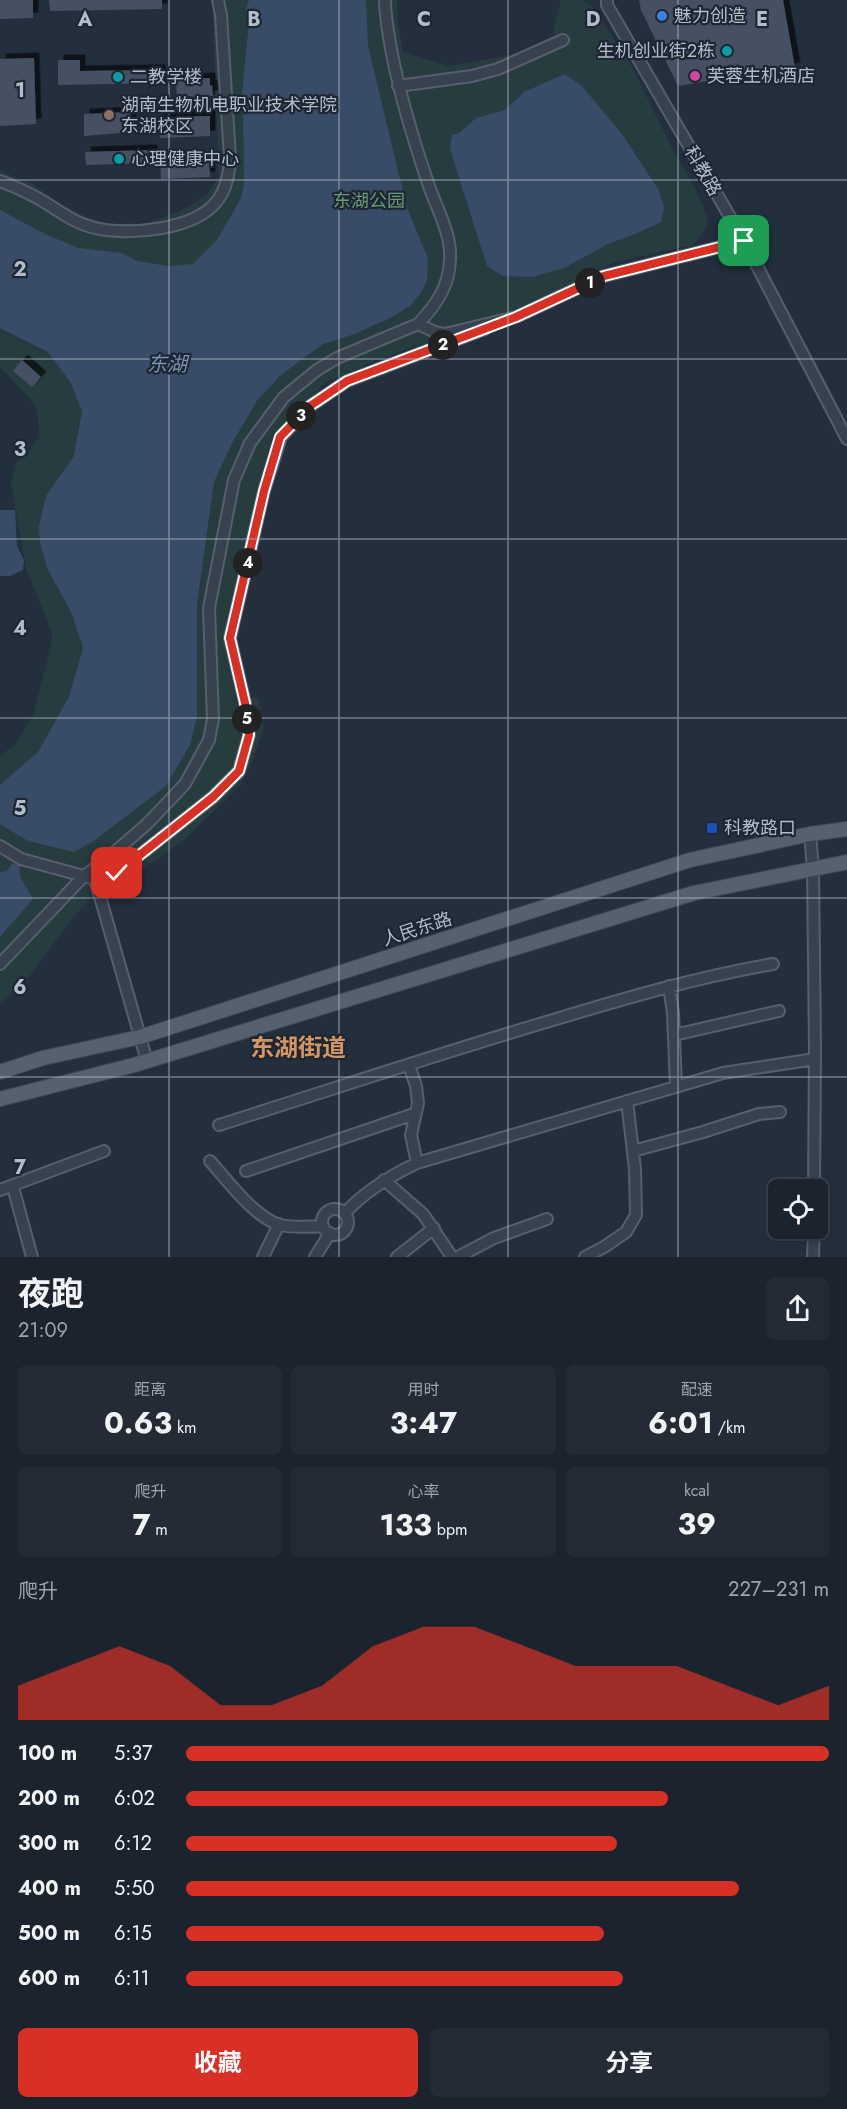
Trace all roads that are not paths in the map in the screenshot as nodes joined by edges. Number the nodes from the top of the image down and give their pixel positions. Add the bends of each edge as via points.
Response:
1 (218, 0) edge
2 (385, 0) edge
3 (607, 0) edge
4 (563, 40) dead end
5 (398, 86) junction
6 (0, 181) edge
7 (744, 241) junction
8 (516, 317) junction
9 (418, 324) junction
10 (847, 439) edge
11 (847, 829) edge
12 (810, 834) junction
13 (0, 846) edge
14 (847, 862) edge
15 (813, 869) junction
16 (89, 878) junction
17 (0, 964) edge
18 (773, 964) dead end
19 (669, 986) junction
20 (779, 1011) dead end
21 (674, 1035) junction
22 (140, 1037) junction
23 (815, 1059) junction
24 (147, 1061) junction
25 (409, 1065) junction
26 (0, 1072) edge
27 (676, 1086) junction
28 (0, 1099) edge
29 (627, 1101) junction
30 (780, 1112) dead end
31 (414, 1114) junction
32 (219, 1125) dead end
33 (104, 1151) dead end
34 (633, 1151) junction
35 (210, 1161) dead end
36 (417, 1163) junction
37 (246, 1171) dead end
38 (814, 1179) edge
39 (384, 1180) junction
40 (13, 1186) junction
41 (0, 1190) edge
42 (345, 1213) junction
43 (547, 1220) dead end
44 (279, 1224) junction
45 (434, 1228) junction
46 (326, 1230) junction
47 (814, 1239) edge
48 (32, 1257) edge
49 (263, 1257) edge
50 (315, 1257) edge
51 (397, 1257) edge
52 (452, 1257) edge
53 (458, 1257) edge
54 (585, 1257) edge
55 (813, 1257) edge

1 - 6 street via 230,158 228,179 217,201 200,217 167,227 124,232 94,228 65,217
2 - 5 street
3 - 7 street, 科教路
4 - 5 street via 489,71
5 - 9 street via 446,231 450,257 445,288
7 - 8 street via 604,276
7 - 10 street, 科教路
8 - 9 street via 445,334
8 - 16 street via 347,381 310,406 280,437 230,638 249,735 239,771 213,797 117,873
9 - 16 street via 317,370 284,397 250,443 234,480 209,608 213,719 209,740 185,784
11 - 12 main road, 人民东路
12 - 15 street
12 - 22 main road, 人民东路 via 690,860
13 - 16 street via 21,859
14 - 15 main road
15 - 23 street
15 - 24 main road via 694,893
16 - 17 street
16 - 22 street
18 - 19 street
19 - 21 street
19 - 25 street
20 - 21 street
21 - 27 street
22 - 24 street
22 - 26 main road, 人民东路 via 43,1058
23 - 27 street via 723,1073
23 - 38 street
24 - 28 main road
25 - 31 street via 418,1102
25 - 32 street
27 - 29 street
29 - 34 street
29 - 36 street
30 - 34 street via 759,1114
31 - 36 street via 411,1135
31 - 37 street
33 - 40 street
34 - 54 street via 636,1215 626,1232
35 - 44 street via 259,1212
36 - 39 street
39 - 42 street
39 - 45 street
40 - 41 street
40 - 48 street
42 - 46 street via 348,1222 344,1231 335,1234
42 - 46 street via 331,1209 324,1216
43 - 53 street via 494,1238
44 - 46 street
44 - 49 street
45 - 51 street
45 - 52 street
46 - 50 street
47 - 55 street

